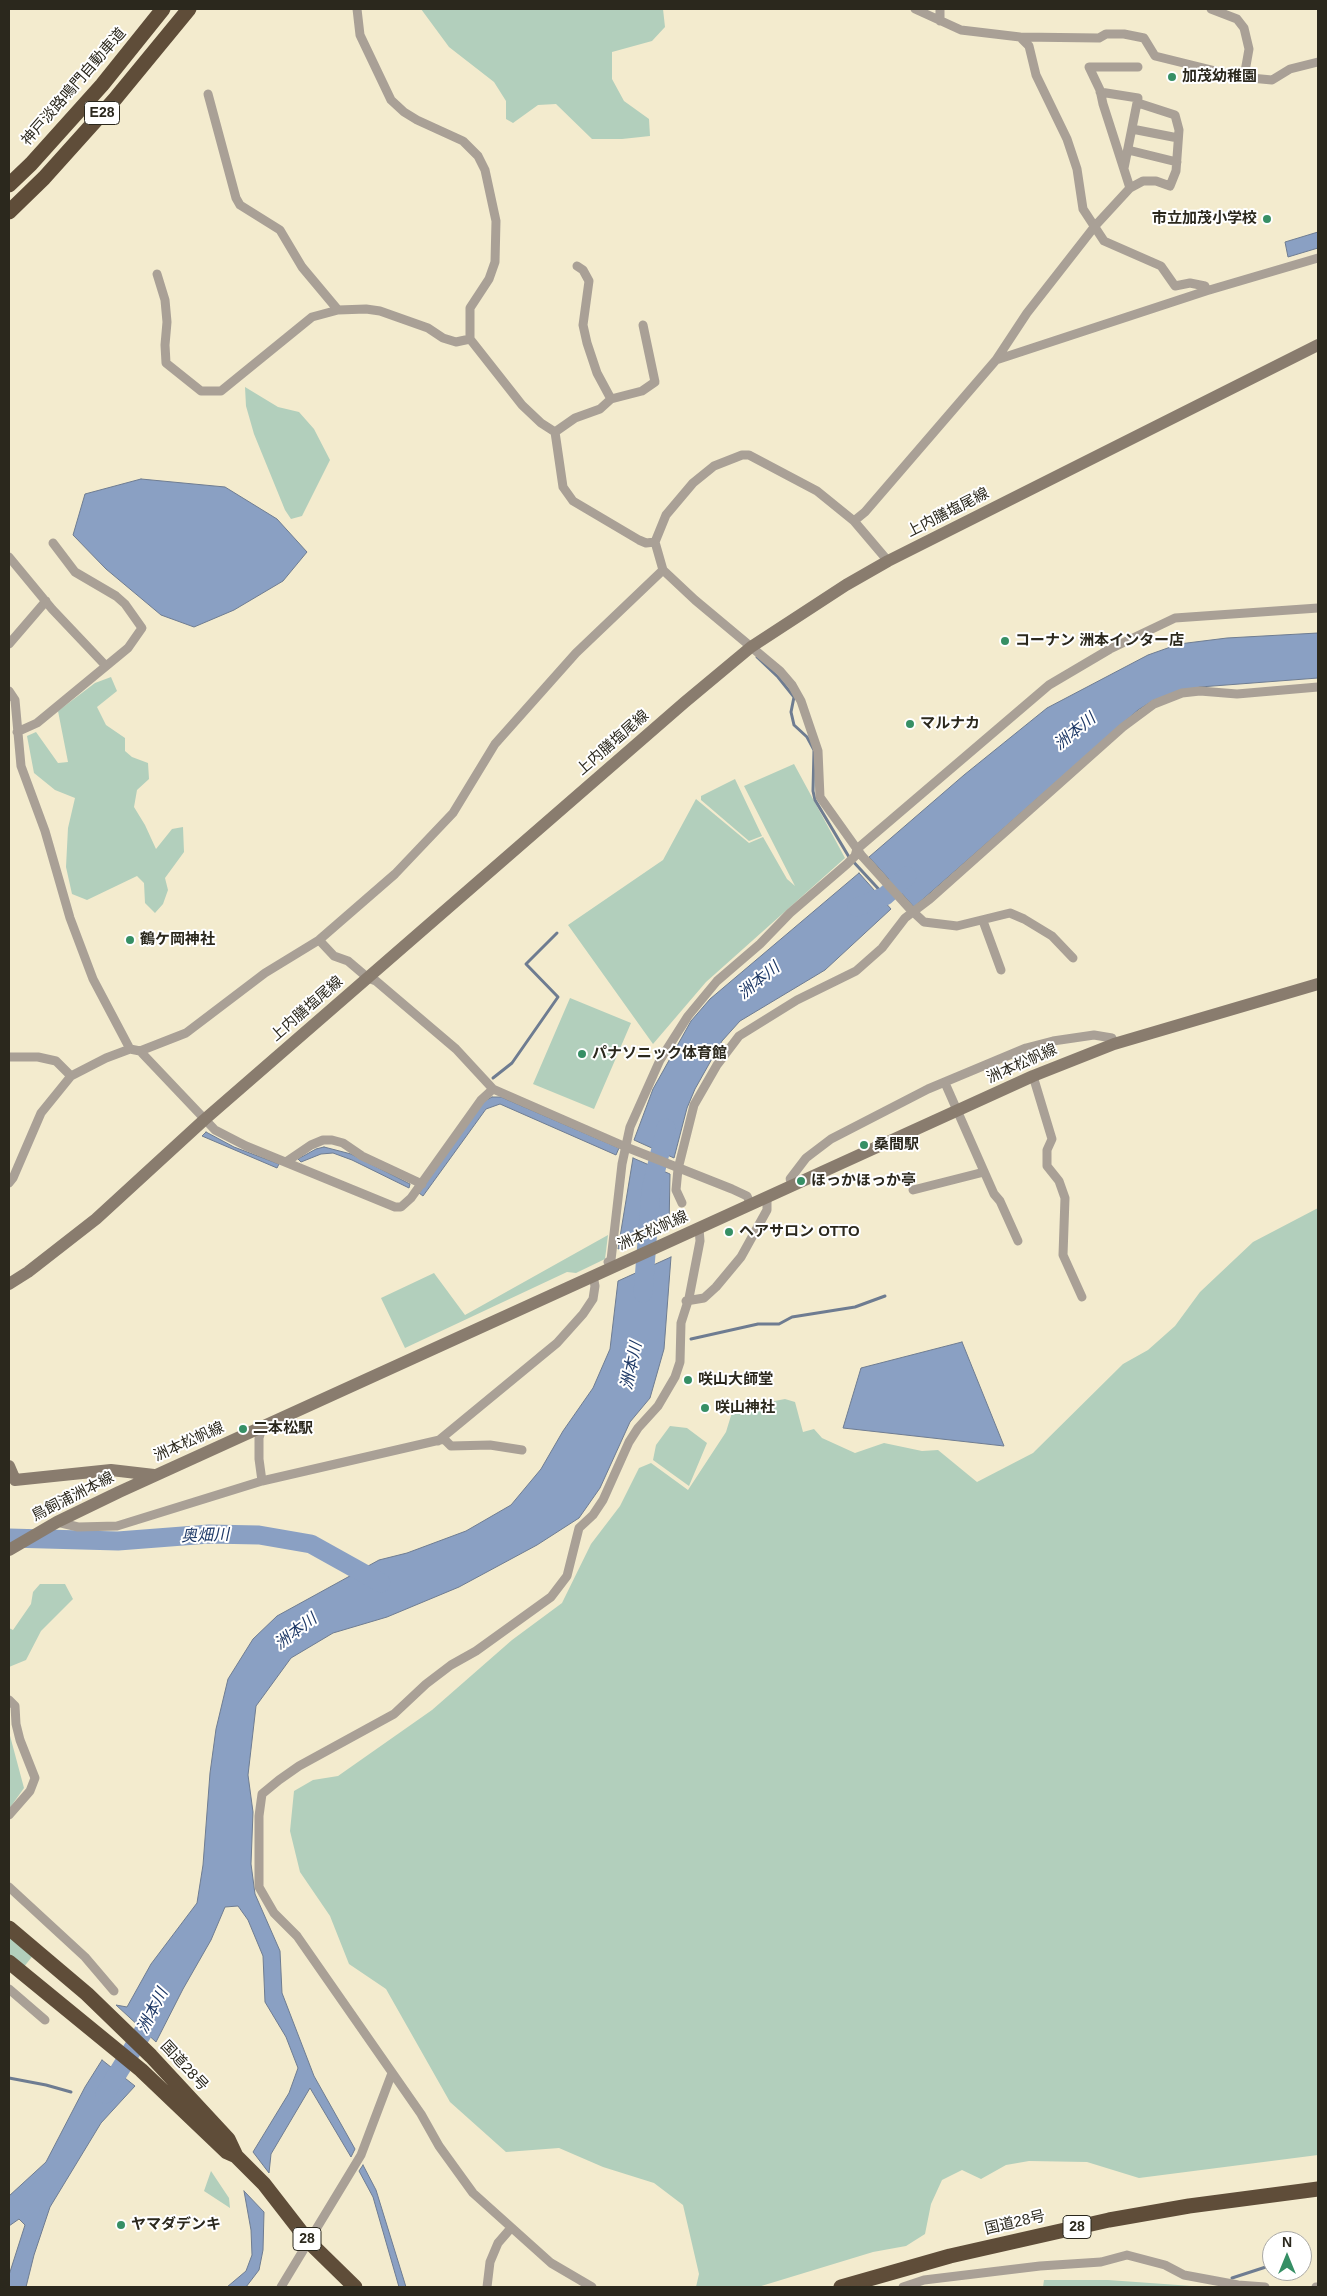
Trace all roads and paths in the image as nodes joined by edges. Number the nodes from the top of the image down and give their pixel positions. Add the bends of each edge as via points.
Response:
1 (163, 9) edge
2 (189, 9) edge
3 (357, 9) edge
4 (915, 9) edge
5 (940, 9) edge
6 (1212, 9) edge
7 (940, 21) junction
8 (1020, 37) junction
9 (1318, 62) edge
10 (1138, 68) dead end
11 (1244, 77) junction
12 (1100, 92) junction
13 (208, 94) dead end
14 (1138, 103) junction
15 (1132, 129) junction
16 (1178, 138) junction
17 (1128, 150) junction
18 (1177, 162) junction
19 (1124, 169) junction
20 (9, 185) edge
21 (1130, 188) junction
22 (9, 212) edge
23 (1095, 226) junction
24 (1318, 258) edge
25 (577, 266) dead end
26 (158, 274) dead end
27 (1206, 291) junction
28 (338, 310) junction
29 (643, 325) dead end
30 (470, 339) junction
31 (1318, 345) edge
32 (996, 360) junction
33 (612, 399) junction
34 (555, 432) junction
35 (854, 521) junction
36 (655, 542) junction
37 (53, 543) dead end
38 (9, 557) edge
39 (888, 561) junction
40 (663, 570) junction
41 (46, 601) junction
42 (1318, 608) edge
43 (9, 644) edge
44 (751, 647) junction
45 (106, 666) junction
46 (1318, 687) edge
47 (9, 691) edge
48 (17, 732) junction
49 (858, 853) junction
50 (912, 911) junction
51 (983, 920) junction
52 (320, 940) junction
53 (1073, 958) dead end
54 (1001, 970) dead end
55 (368, 978) junction
56 (1318, 984) edge
57 (1114, 1044) junction
58 (130, 1049) junction
59 (140, 1051) junction
60 (9, 1057) edge
61 (71, 1076) junction
62 (1033, 1076) junction
63 (945, 1083) junction
64 (493, 1089) junction
65 (958, 1111) junction
66 (204, 1120) junction
67 (628, 1148) junction
68 (286, 1162) junction
69 (676, 1168) junction
70 (984, 1172) junction
71 (9, 1183) edge
72 (422, 1184) junction
73 (793, 1186) junction
74 (913, 1190) dead end
75 (767, 1198) junction
76 (682, 1203) dead end
77 (751, 1205) junction
78 (694, 1231) junction
79 (1018, 1241) dead end
80 (611, 1264) junction
81 (593, 1276) junction
82 (9, 1284) edge
83 (1082, 1297) dead end
84 (686, 1301) junction
85 (262, 1428) junction
86 (438, 1441) junction
87 (522, 1450) dead end
88 (9, 1466) edge
89 (154, 1475) junction
90 (12, 1480) edge
91 (262, 1481) junction
92 (57, 1522) junction
93 (9, 1550) edge
94 (9, 1700) edge
95 (9, 1815) edge
96 (9, 1887) edge
97 (9, 1928) edge
98 (9, 1962) edge
99 (9, 1989) edge
100 (114, 1991) dead end
101 (45, 2020) dead end
102 (392, 2073) junction
103 (236, 2156) junction
104 (1318, 2189) edge
105 (511, 2228) junction
106 (309, 2242) junction
107 (281, 2287) edge
108 (355, 2287) edge
109 (487, 2287) edge
110 (592, 2287) edge
111 (841, 2287) edge
112 (903, 2287) edge
113 (1264, 2287) edge

1 - 20 highway, 神戸淡路鳴門自動車道 / E28 via 102,85
2 - 22 highway, E28 via 116,99
3 - 30 street via 360,35 391,100 417,120 463,141 478,156 485,170 496,221 495,262 490,279 470,308
4 - 7 street
5 - 7 street
6 - 11 street via 1237,19 1244,28 1249,49
7 - 8 street via 961,30
8 - 11 street via 1099,38 1106,34 1124,34 1144,38 1154,56
8 - 23 street via 1029,46 1036,74 1067,139 1077,169 1084,209
9 - 11 street via 1290,69 1272,80
10 - 12 street via 1090,68
12 - 14 street via 1138,98
12 - 19 street
13 - 28 street via 240,205 280,230 302,266
14 - 15 street
14 - 16 street via 1175,115
15 - 16 street
15 - 17 street
16 - 18 street
17 - 18 street
17 - 19 street
18 - 21 street via 1170,186 1143,181
19 - 21 street
21 - 23 street
23 - 27 street via 1104,241 1161,266 1175,286 1190,283 1206,286
23 - 32 street
24 - 27 street
25 - 33 street via 589,281 583,318 587,343 597,373
26 - 28 street via 166,307 166,363 201,391 221,390 312,317
27 - 32 street
28 - 30 street via 380,311 428,328 443,338 456,342
29 - 33 street via 655,382 642,391
30 - 34 street via 522,405
31 - 39 main road, 上内膳塩尾線
32 - 35 street via 866,512
33 - 34 street via 600,409 576,418
34 - 36 street via 563,487 573,500 639,540
35 - 36 street via 817,492 755,457 742,455 714,466 692,482 666,514
35 - 39 street
36 - 40 street
37 - 45 street via 75,572 116,596 142,628 128,648
38 - 41 street
39 - 44 main road, 上内膳塩尾線
40 - 44 street
40 - 52 street via 576,653 496,744 453,813 395,874
41 - 43 street
41 - 45 street
42 - 49 street via 1176,618 1110,649 1049,686
44 - 49 street via 780,671 801,702 818,751 820,797
44 - 55 main road, 上内膳塩尾線
45 - 48 street via 37,723
46 - 50 street via 1237,694 1200,691 1182,693 1154,704 1123,727
47 - 48 street via 14,700
48 - 58 street via 21,766 45,830 70,918 93,979
49 - 50 street
49 - 67 street via 717,981 688,1016 644,1091 634,1116
50 - 51 street via 931,924 957,926
50 - 69 street via 882,948 856,971 797,1000 739,1036 717,1064 694,1105
51 - 53 street via 1010,913 1024,918 1052,936
51 - 54 street
52 - 55 street via 334,956 348,961
52 - 59 street via 265,973 186,1033
55 - 64 street via 376,981 456,1049
55 - 66 main road, 上内膳塩尾線
56 - 57 main road, 洲本松帆線
57 - 62 main road, 洲本松帆線
57 - 63 street via 1112,1038 1094,1036 1053,1041 1026,1048
58 - 59 street
58 - 61 street
59 - 66 street
60 - 61 street via 56,1060
61 - 71 street via 41,1113
62 - 65 main road, 洲本松帆線
62 - 83 street via 1052,1139 1048,1166 1060,1181 1065,1198 1063,1255
63 - 65 street
63 - 73 street via 831,1139 806,1158 790,1179
64 - 67 street
64 - 72 street via 481,1100
65 - 70 street
65 - 73 main road, 洲本松帆線
66 - 68 street via 215,1130
66 - 82 main road, 上内膳塩尾線 via 96,1219
67 - 69 street
67 - 80 street
68 - 72 street via 311,1145 332,1140
68 - 72 street via 401,1207
69 - 76 street via 676,1190
69 - 77 street via 747,1196
70 - 74 street
70 - 79 street
73 - 75 main road, 洲本松帆線
75 - 77 main road, 洲本松帆線
75 - 84 street via 767,1210 741,1257 704,1298
77 - 78 main road, 洲本松帆線
78 - 80 main road, 洲本松帆線
78 - 84 street via 700,1241
80 - 81 main road, 洲本松帆線
81 - 85 main road, 洲本松帆線
81 - 86 street via 594,1299 557,1343
84 - 102 street via 681,1323 680,1362 674,1377 658,1406 629,1442 603,1500 580,1528 568,1576 551,1597 451,1665 394,1714 299,1766 262,1794 259,1888 274,1913 297,1936
85 - 89 main road, 洲本松帆線
85 - 91 street via 259,1438
86 - 87 street via 444,1439 451,1446 490,1445
86 - 91 street
88 - 90 main road, 洲本松帆線
89 - 90 main road, 洲本松帆線 via 110,1470
89 - 92 main road, 鳥飼浦洲本線
91 - 92 street via 117,1526 78,1527
92 - 93 main road, 鳥飼浦洲本線
94 - 95 street via 15,1706 20,1740 35,1778 30,1791
96 - 100 street via 74,1946
97 - 103 highway, 国道28号 / 28 via 87,1994 151,2056 228,2138
98 - 103 highway, 国道28号 / 28 via 140,2070 226,2152
99 - 101 street
102 - 105 street via 473,2193
102 - 106 street via 361,2155
103 - 106 highway, 国道28号 / 28 via 264,2184
104 - 111 highway, 国道28号 / 28 via 1109,2220 950,2256
105 - 109 street via 498,2243 490,2262
105 - 110 street via 551,2263
106 - 107 street
106 - 108 highway, 国道28号 / 28
112 - 113 street via 924,2280 1101,2262 1127,2255 1164,2265 1184,2275

